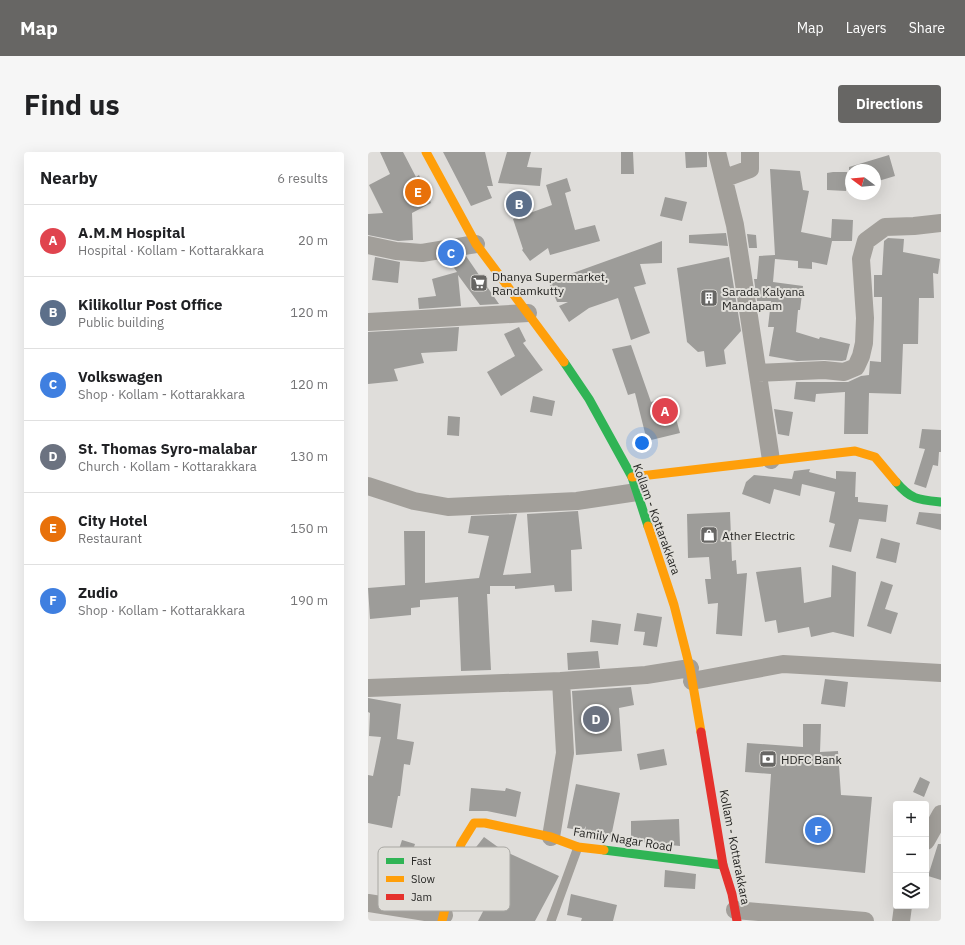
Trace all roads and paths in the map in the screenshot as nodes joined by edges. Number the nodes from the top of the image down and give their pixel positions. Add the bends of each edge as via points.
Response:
1 (426, 152) edge
2 (717, 152) edge
3 (750, 152) edge
4 (728, 177) dead end
5 (941, 223) edge
6 (476, 244) junction
7 (368, 245) edge
8 (528, 313) junction
9 (368, 322) edge
10 (758, 373) junction
11 (771, 460) junction
12 (634, 485) junction
13 (368, 486) edge
14 (941, 502) edge
15 (941, 673) edge
16 (691, 674) junction
17 (560, 681) junction
18 (368, 688) edge
19 (941, 814) edge
20 (551, 837) junction
21 (928, 837) edge
22 (460, 847) edge
23 (578, 847) junction
24 (724, 865) junction
25 (368, 903) edge
26 (378, 905) edge
27 (903, 909) edge
28 (408, 911) edge
29 (736, 916) edge
30 (443, 918) edge
31 (551, 921) edge
32 (865, 921) edge
33 (901, 921) edge

1 - 6 main road, Kollam - Kottarakkara
2 - 10 street via 735,225
3 - 4 street via 750,169
5 - 10 street via 885,227 866,241 861,259 864,343 856,367 844,372 824,370
6 - 7 street via 422,253
6 - 8 main road, Kollam - Kottarakkara
8 - 9 street
8 - 12 main road, Kollam - Kottarakkara via 589,399
10 - 11 street
11 - 12 main road
11 - 14 main road via 855,451 865,453 875,457 906,494 922,500
12 - 13 street via 577,500 448,507 414,501
12 - 16 main road, Kollam - Kottarakkara via 674,605
15 - 16 street via 783,664
16 - 17 street
16 - 24 main road, Kollam - Kottarakkara
17 - 18 street
17 - 20 street via 565,752
19 - 21 street
20 - 22 main road, Family Nagar Road via 485,822 474,823
20 - 23 main road, Family Nagar Road
23 - 24 main road, Family Nagar Road
23 - 31 lane
24 - 29 main road, Kollam - Kottarakkara
25 - 26 street
27 - 33 street
28 - 30 street
29 - 32 street

